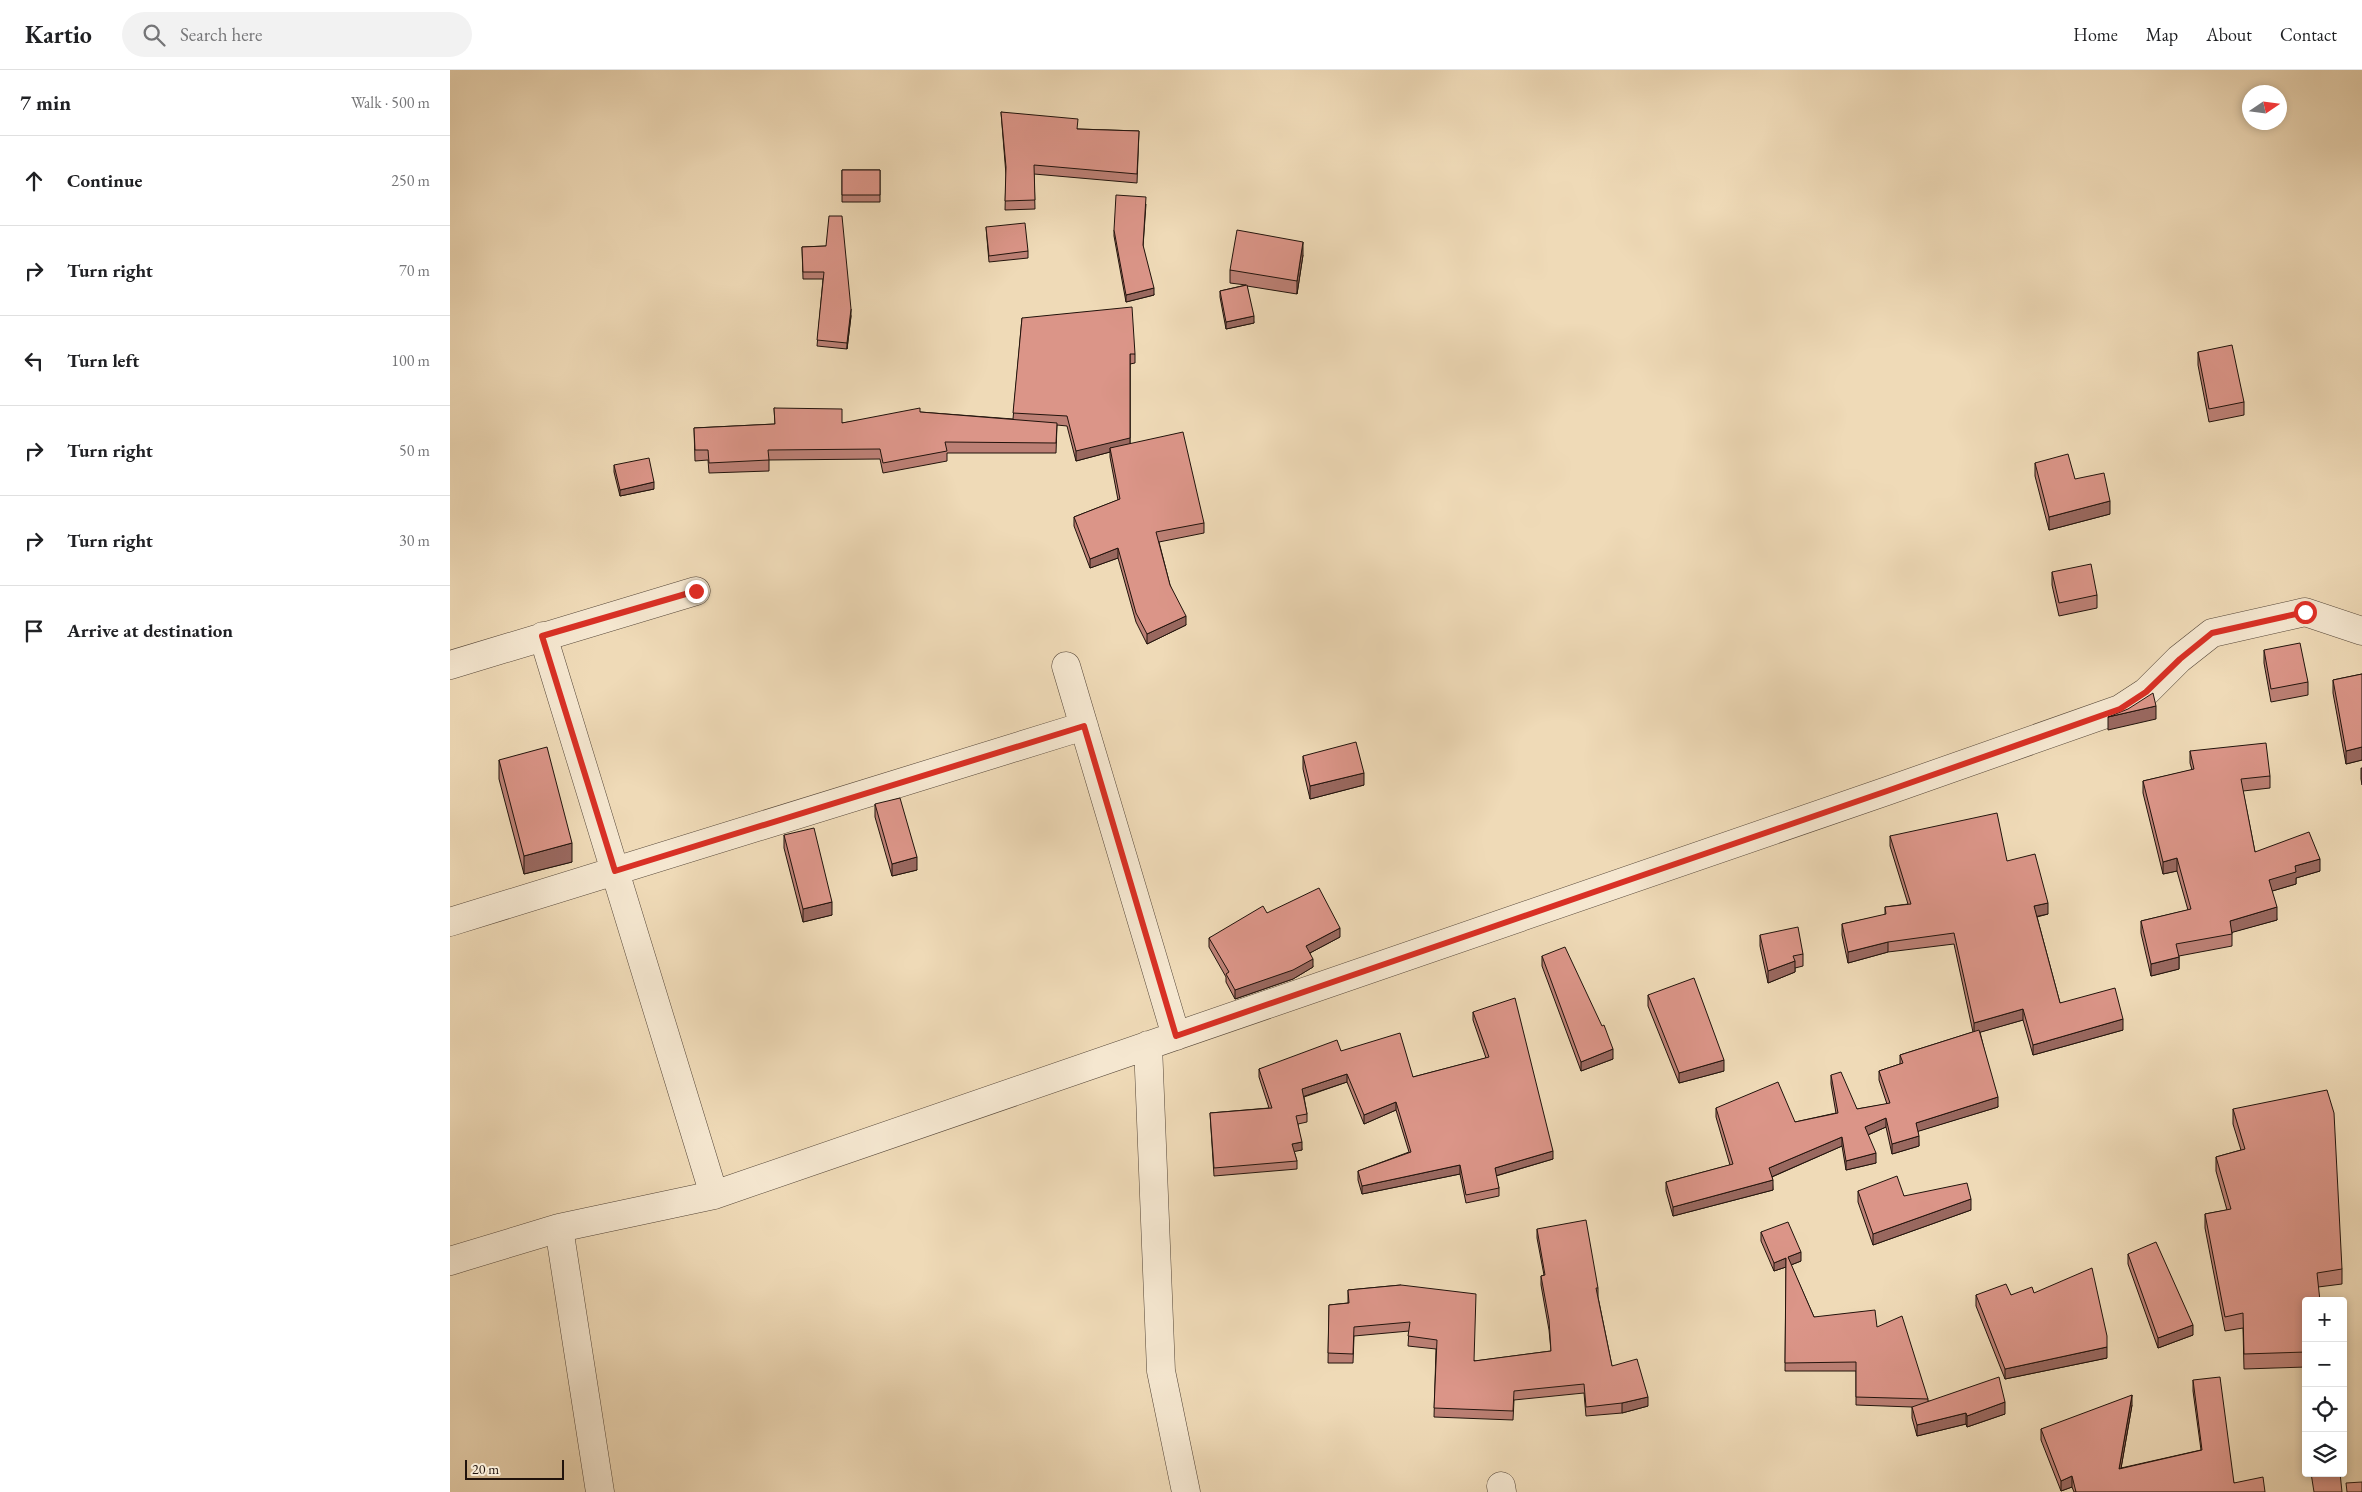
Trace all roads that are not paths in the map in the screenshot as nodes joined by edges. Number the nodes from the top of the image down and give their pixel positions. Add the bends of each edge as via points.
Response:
1 (696, 591) dead end
2 (2362, 631) edge
3 (542, 636) junction
4 (450, 665) edge
5 (1066, 666) dead end
6 (1084, 726) junction
7 (615, 871) junction
8 (450, 922) edge
9 (1176, 1036) junction
10 (1148, 1045) junction
11 (714, 1195) junction
12 (559, 1228) junction
13 (450, 1261) edge
14 (600, 1492) edge
15 (1186, 1492) edge

1 - 3 street
2 - 9 street via 2305,612 2212,633 2146,692 2120,709
3 - 4 street
3 - 7 street
5 - 6 street
6 - 7 street
6 - 9 street
7 - 8 street
7 - 11 street
9 - 10 street
10 - 11 street
10 - 15 street via 1161,1371
11 - 12 street
12 - 13 street
12 - 14 street

